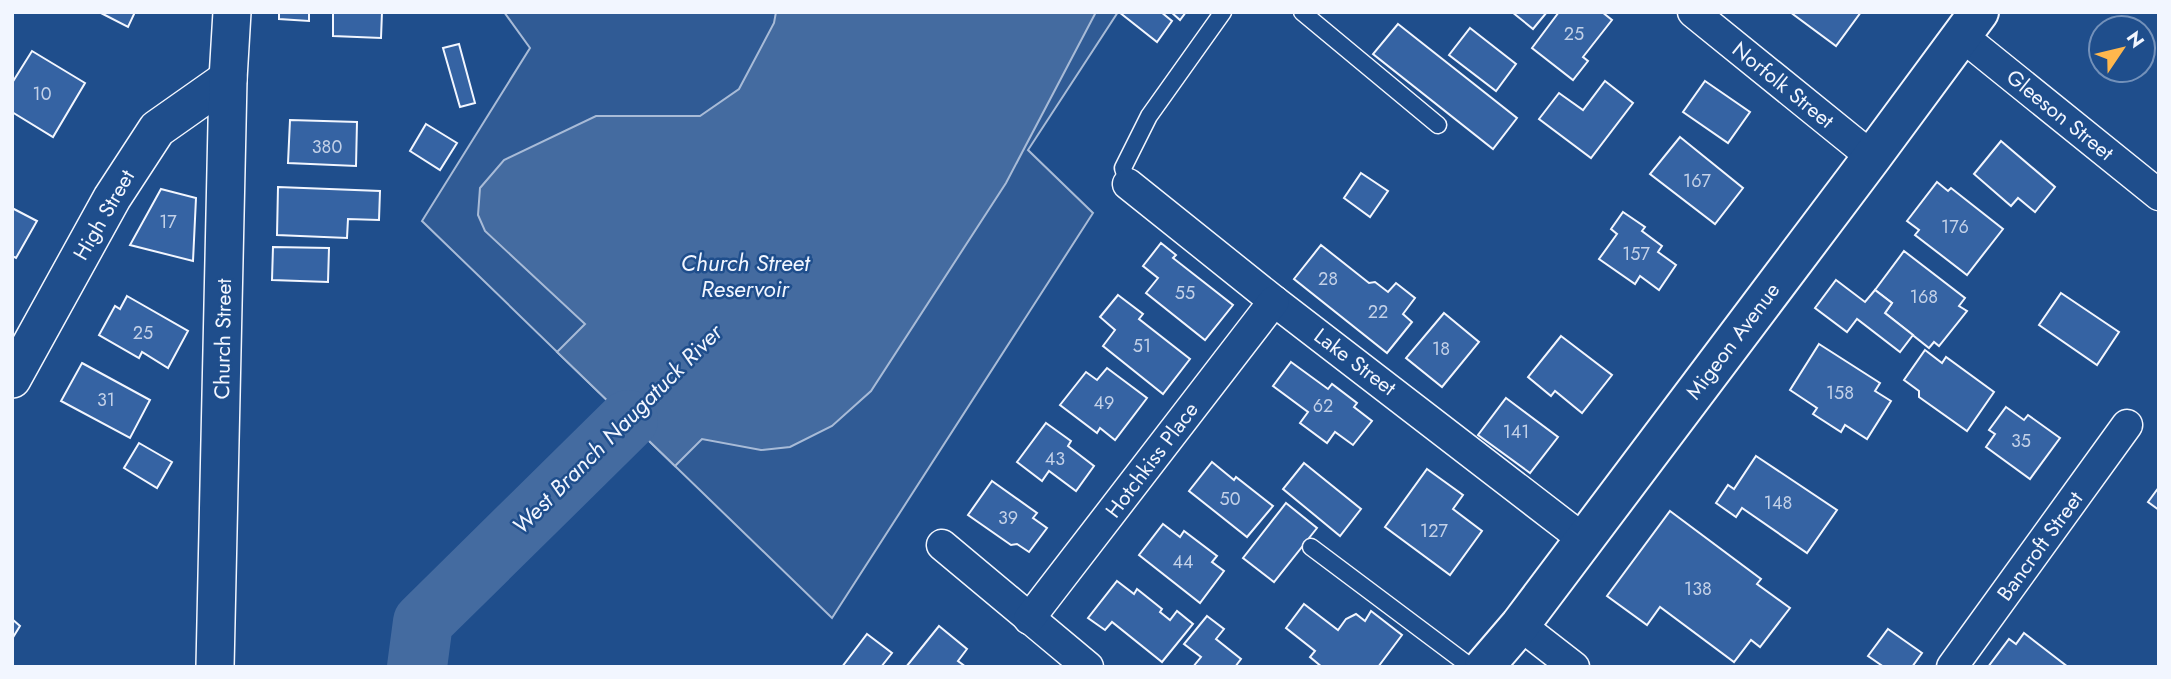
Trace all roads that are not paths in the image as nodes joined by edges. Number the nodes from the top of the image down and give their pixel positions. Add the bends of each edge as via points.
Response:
1 (232, 12) edge
2 (1223, 12) edge
3 (1302, 12) edge
4 (1693, 12) edge
5 (1970, 24) edge
6 (228, 79) junction
7 (1438, 125) dead end
8 (1872, 158) junction
9 (1128, 184) joint
10 (2159, 195) edge
11 (1273, 300) junction
12 (12, 379) edge
13 (2127, 425) dead end
14 (1583, 539) junction
15 (942, 545) dead end
16 (1311, 547) dead end
17 (1030, 619) junction
18 (1520, 625) junction
19 (215, 667) edge
20 (1088, 667) edge
21 (1471, 667) edge
22 (1484, 667) edge
23 (1574, 667) edge
24 (1952, 667) edge

1 - 6 street, Church Street
2 - 9 lane via 1149,116 1123,168
3 - 7 lane
4 - 8 street, Norfolk Street
5 - 8 main road, Migeon Avenue
5 - 10 street, Gleeson Street
6 - 12 street, High Street via 157,129 112,198
6 - 19 street, Church Street
8 - 14 main road, Migeon Avenue
9 - 11 street, Lake Street
11 - 14 street, Lake Street
11 - 17 street, Hotchkiss Place
13 - 24 street, Bancroft Street
14 - 18 main road, Migeon Avenue
15 - 17 street
16 - 21 lane
17 - 20 street
18 - 22 main road, Migeon Avenue
18 - 23 street

